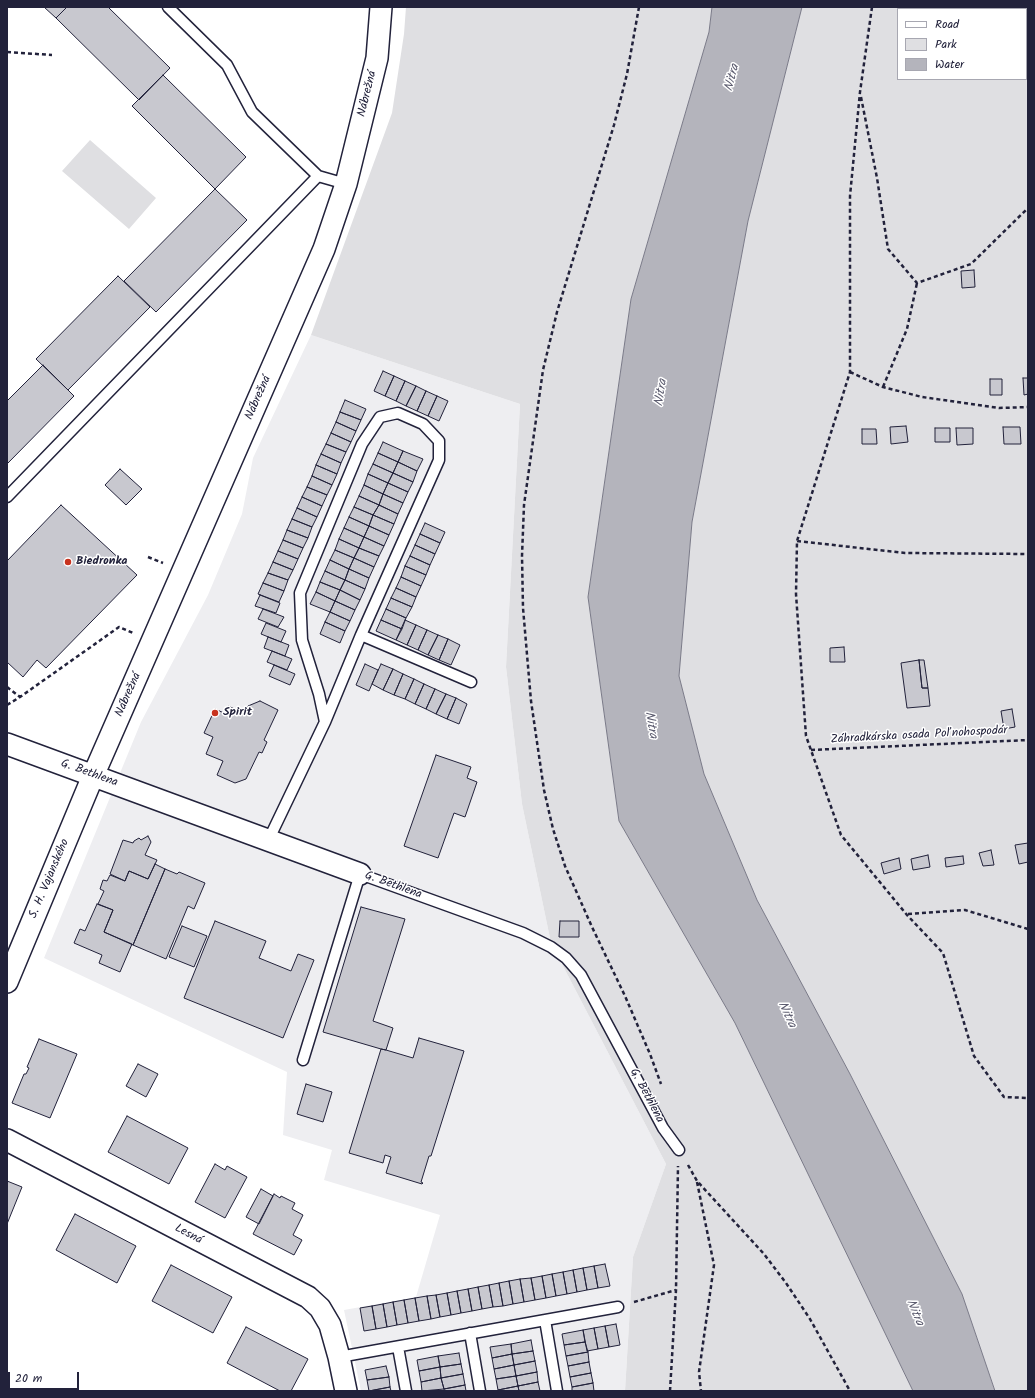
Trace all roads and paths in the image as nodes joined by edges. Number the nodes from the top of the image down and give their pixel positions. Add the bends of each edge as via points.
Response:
1 (168, 7) edge
2 (381, 7) edge
3 (639, 7) edge
4 (872, 7) edge
5 (7, 52) edge
6 (52, 55) dead end
7 (860, 92) junction
8 (318, 176) junction
9 (346, 184) junction
10 (1028, 208) edge
11 (918, 283) junction
12 (850, 372) junction
13 (883, 387) junction
14 (1028, 407) edge
15 (7, 497) edge
16 (797, 542) junction
17 (1028, 554) edge
18 (148, 557) dead end
19 (168, 565) dead end
20 (138, 635) dead end
21 (361, 635) junction
22 (471, 682) dead end
23 (7, 687) edge
24 (20, 697) junction
25 (7, 705) edge
26 (325, 722) junction
27 (1028, 740) edge
28 (7, 744) edge
29 (811, 750) junction
30 (93, 776) junction
31 (268, 841) junction
32 (360, 874) junction
33 (907, 914) junction
34 (1028, 929) edge
35 (7, 982) edge
36 (303, 1060) dead end
37 (663, 1091) dead end
38 (1028, 1098) edge
39 (7, 1140) edge
40 (679, 1150) junction
41 (697, 1181) junction
42 (676, 1290) junction
43 (618, 1307) joint
44 (545, 1320) junction
45 (470, 1334) junction
46 (398, 1346) junction
47 (339, 1357) junction
48 (346, 1391) edge
49 (406, 1391) edge
50 (480, 1391) edge
51 (557, 1391) edge
52 (670, 1391) edge
53 (701, 1391) edge
54 (850, 1391) edge

1 - 8 lane via 227,66 252,112
2 - 9 street, Nábrežná via 377,58
3 - 37 path via 616,118 557,312 543,370 524,505 523,608 531,702 544,790 553,829 566,866 625,996
4 - 7 path
5 - 6 path
7 - 11 path via 888,249
7 - 12 path via 850,196
8 - 9 lane
8 - 15 lane
9 - 30 street, Nábrežná via 324,249
10 - 11 path via 971,264
11 - 13 path via 907,329
12 - 13 path
12 - 16 path
13 - 14 path via 922,397 999,408
16 - 17 path via 905,553
16 - 29 path via 797,602 806,736
18 - 19 path
20 - 24 path via 118,627
21 - 22 lane
21 - 26 lane
21 - 26 lane via 439,460 439,441 422,424 398,413 380,417 362,444 300,593 302,640
23 - 24 path
24 - 25 path
26 - 31 lane
27 - 29 path, Záhradkárska osada Poľnohospodár
28 - 30 street, G. Bethlena
29 - 33 path via 841,835
30 - 31 street, G. Bethlena
30 - 35 street, S. H. Vajanského
31 - 32 street, G. Bethlena
32 - 36 lane
32 - 40 lane, G. Bethlena via 523,933 566,958 581,975 663,1128
33 - 34 path via 965,910
33 - 38 path via 943,953 974,1056 1004,1097
39 - 47 street, Lesná via 308,1297 320,1308 330,1325
40 - 41 path
40 - 42 path
41 - 53 path via 714,1265 699,1372
41 - 54 path via 764,1254 786,1283 810,1319
42 - 43 path
42 - 52 path
43 - 44 lane
44 - 45 lane
44 - 51 lane
45 - 46 lane
45 - 50 lane
46 - 47 lane
46 - 49 lane
47 - 48 street, Lesná

